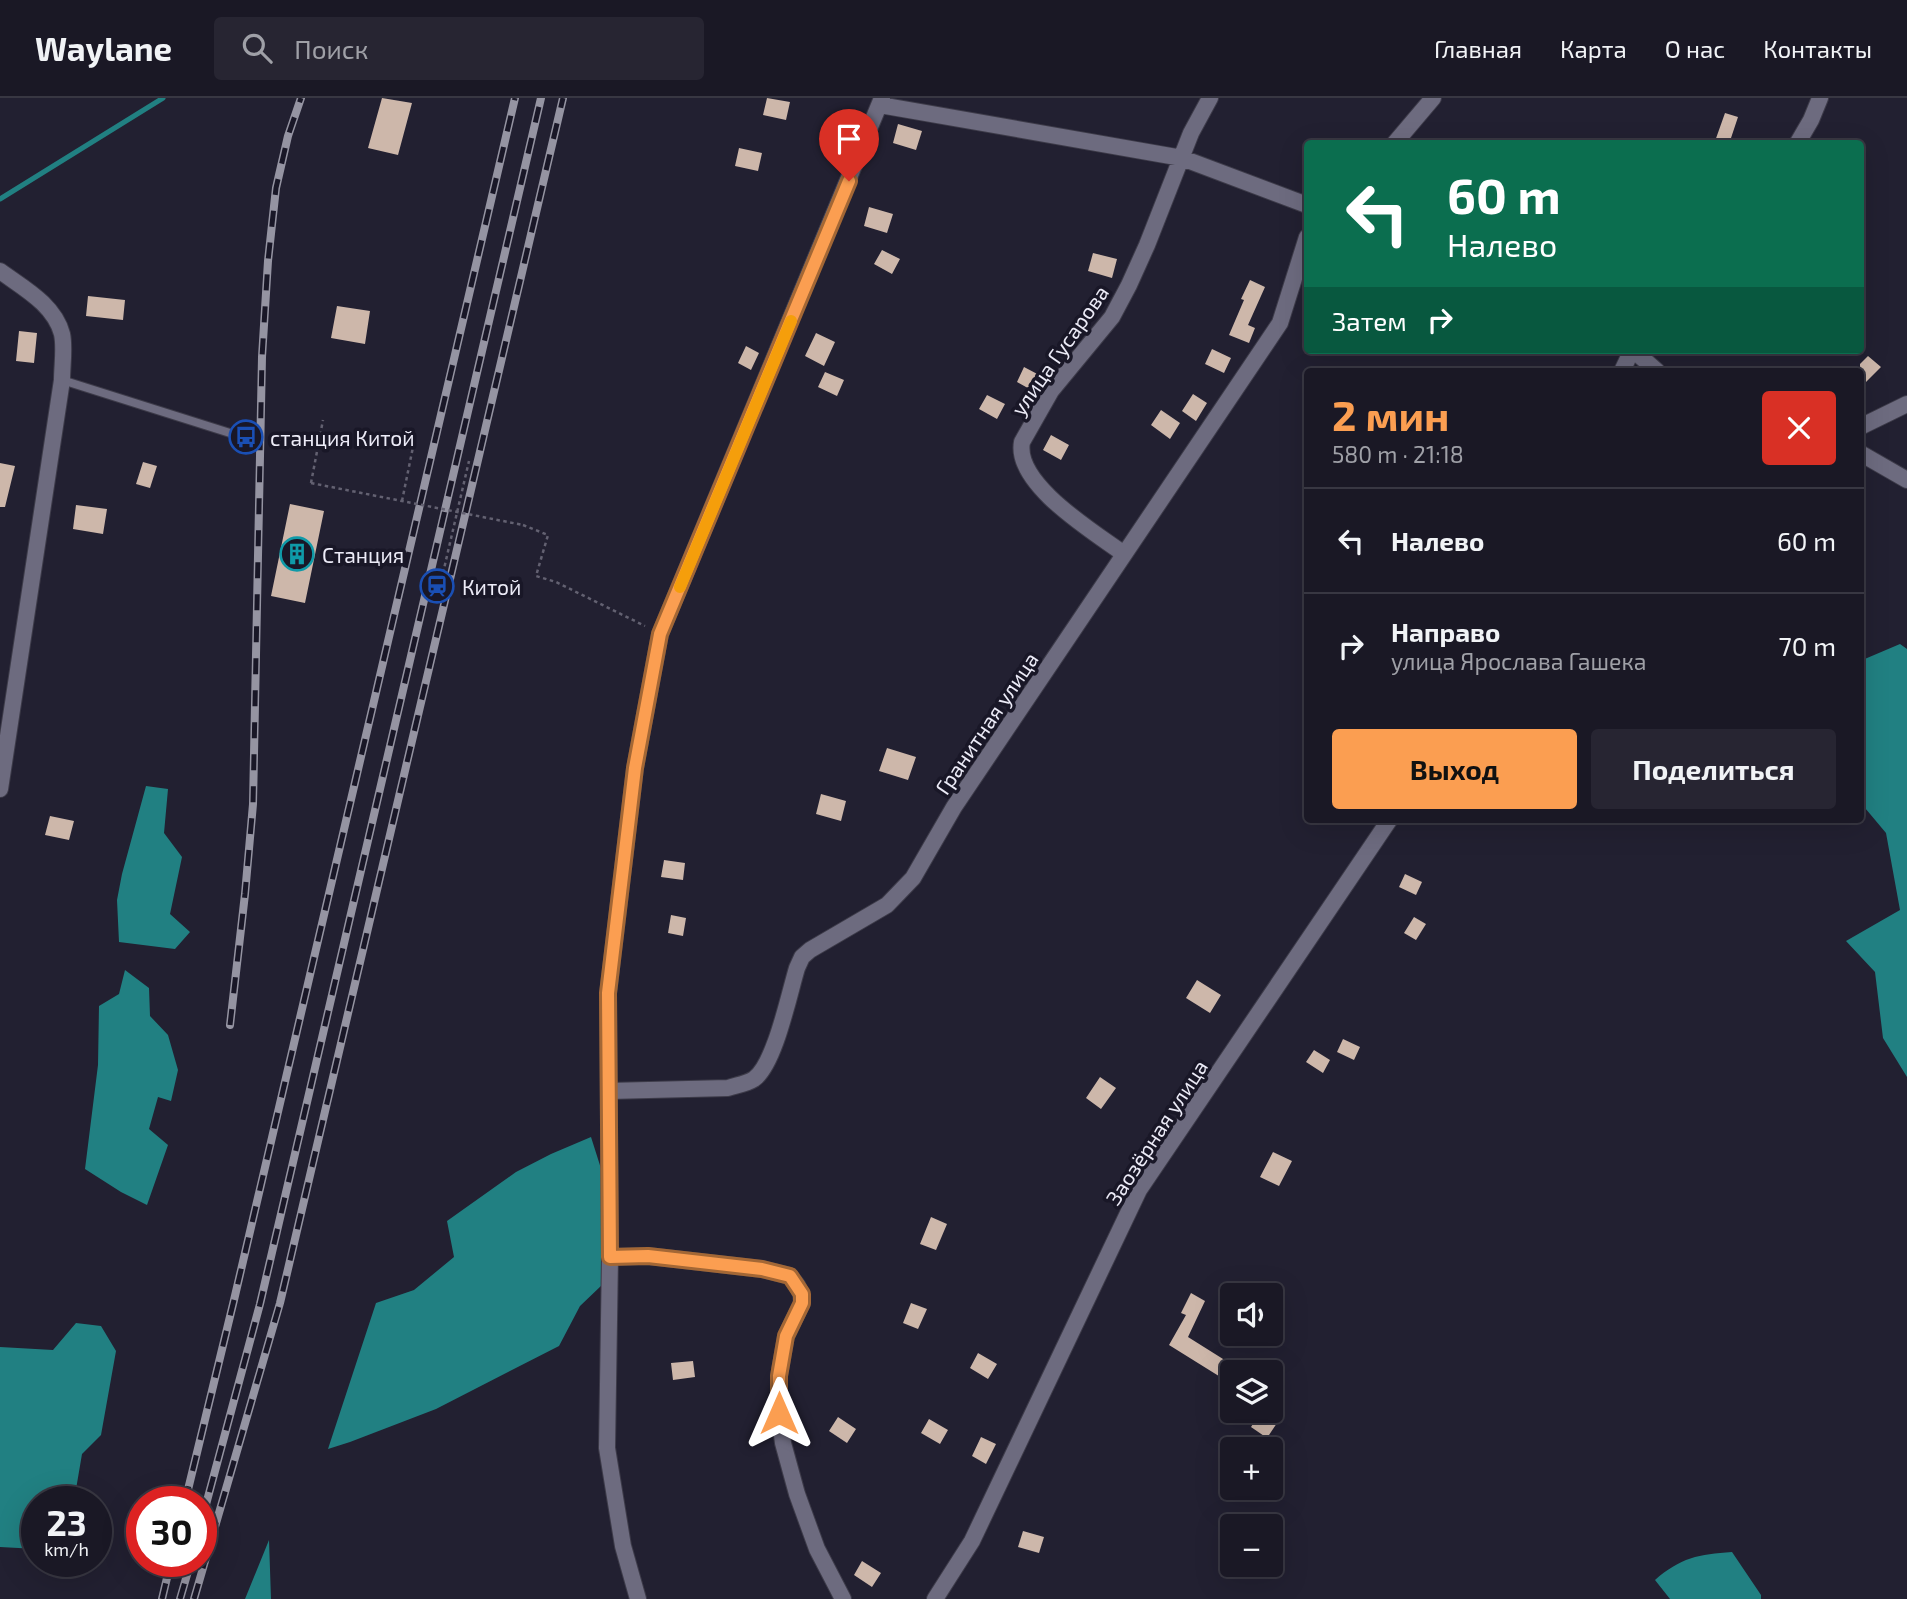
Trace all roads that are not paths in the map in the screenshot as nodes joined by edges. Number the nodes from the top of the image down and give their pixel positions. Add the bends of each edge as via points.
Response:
1 (1210, 98) edge
2 (1433, 98) edge
3 (1821, 98) edge
4 (881, 102) edge
5 (1397, 140) edge
6 (1799, 140) edge
7 (1182, 159) junction
8 (1304, 204) edge
9 (1304, 247) edge
10 (0, 271) edge
11 (1638, 354) edge
12 (1654, 368) edge
13 (62, 380) junction
14 (1907, 404) edge
15 (1864, 425) edge
16 (230, 433) dead end
17 (1864, 455) edge
18 (1907, 480) edge
19 (1124, 554) junction
20 (0, 789) edge
21 (1388, 823) edge
22 (609, 1091) junction
23 (610, 1257) junction
24 (638, 1599) edge
25 (843, 1599) edge
26 (935, 1599) edge

1 - 7 street, улица Гусарова
2 - 5 street
3 - 6 street
4 - 7 street
4 - 22 street via 660,634 635,768 608,993
7 - 8 street
7 - 19 street, улица Гусарова via 1112,317 1051,391 1020,450 1039,487
9 - 19 street, Гранитная улица via 1280,323
10 - 13 street via 43,303 54,317 62,336
11 - 12 street
13 - 16 lane
13 - 20 street
14 - 15 street
17 - 18 street
19 - 22 street, Гранитная улица via 954,807 913,878 887,905 802,957 761,1072 753,1080 728,1088
21 - 26 street, Заозёрная улица via 1139,1190 972,1541
22 - 23 street
23 - 24 street via 607,1448 622,1546
23 - 25 street via 648,1256 762,1269 790,1276 797,1285 802,1303 786,1336 779,1376 783,1443 817,1549

